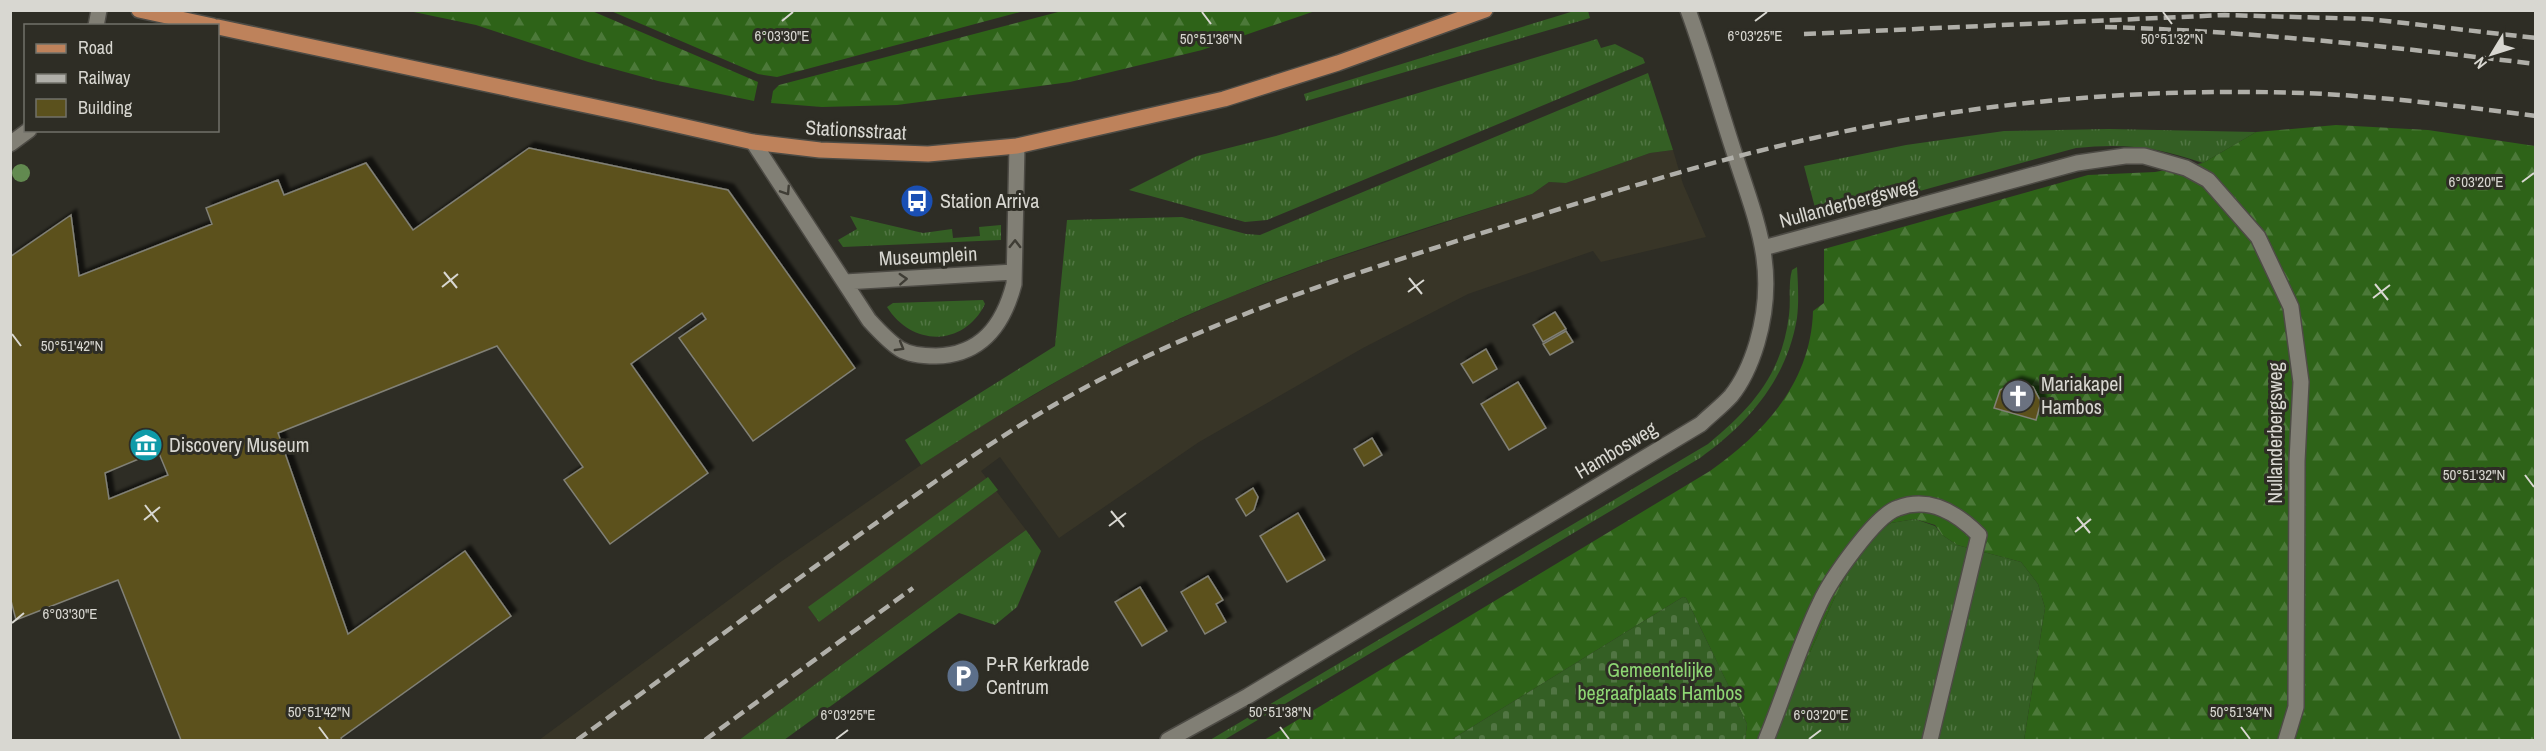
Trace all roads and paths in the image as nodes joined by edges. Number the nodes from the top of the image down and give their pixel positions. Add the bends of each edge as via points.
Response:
1 (139, 10) edge
2 (1485, 10) edge
3 (1688, 10) edge
4 (204, 24) edge
5 (219, 27) edge
6 (26, 132) edge
7 (753, 142) junction
8 (10, 144) edge
9 (1017, 146) junction
10 (1763, 248) junction
11 (1014, 272) junction
12 (845, 282) junction
13 (1168, 741) edge
14 (1766, 741) edge
15 (1930, 741) edge
16 (2286, 741) edge

1 - 4 main road
2 - 9 main road, Stationsstraat via 1224,99
3 - 10 street, Hambosweg
5 - 7 main road, Stationsstraat
6 - 8 street
7 - 9 main road, Stationsstraat via 878,154
7 -> 12 street
11 -> 9 street
10 - 13 street, Hambosweg via 1766,307 1748,372 1730,396 1701,423
10 - 16 street, Nullanderbergsweg via 2030,174 2096,160 2144,156 2186,168 2208,180 2258,237 2291,307 2301,382 2296,461 2296,707
12 -> 11 street, Museumplein
12 -> 11 street via 869,320 902,350 922,356 944,356 967,351 984,340 1001,320 1014,284
14 - 15 street via 1820,602 1866,534 1896,508 1925,503 1960,517 1979,535

